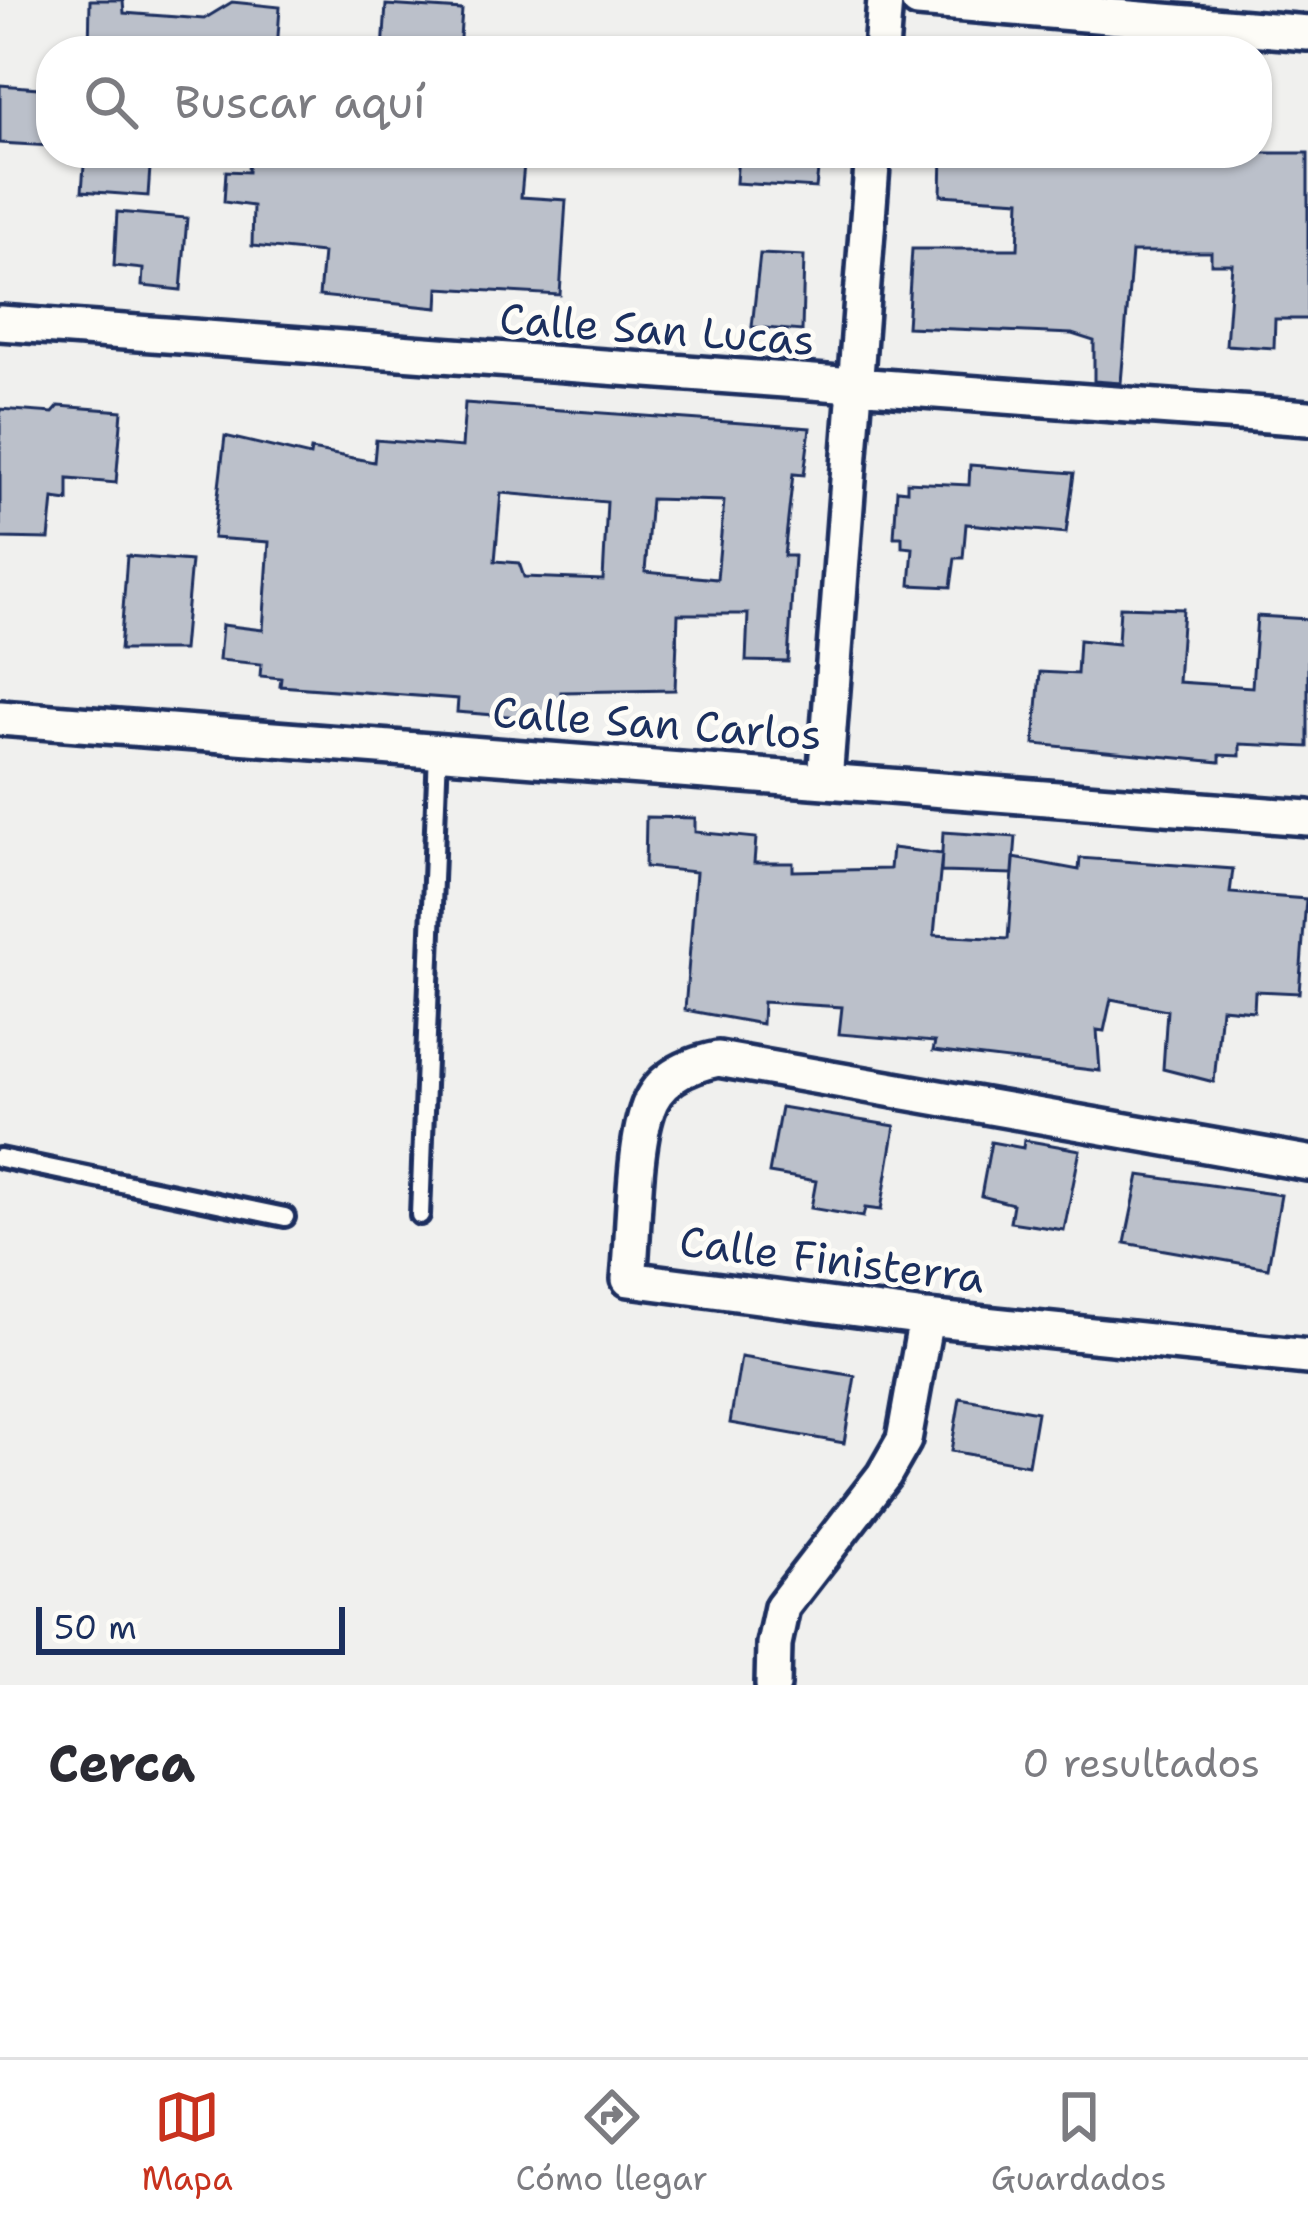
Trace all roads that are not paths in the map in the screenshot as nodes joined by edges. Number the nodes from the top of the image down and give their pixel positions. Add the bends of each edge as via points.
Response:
1 (885, 0) edge
2 (918, 0) edge
3 (1308, 33) edge
4 (882, 36) edge
5 (872, 168) edge
6 (0, 323) edge
7 (855, 389) junction
8 (1308, 418) edge
9 (0, 718) edge
10 (438, 751) junction
11 (825, 781) junction
12 (1308, 818) edge
13 (0, 1158) edge
14 (1308, 1162) edge
15 (421, 1215) dead end
16 (284, 1217) dead end
17 (926, 1318) junction
18 (1308, 1357) edge
19 (773, 1685) edge

1 - 4 street
2 - 3 street
5 - 7 street
6 - 7 street, Calle San Lucas
7 - 8 street, Calle San Lucas
7 - 11 street
9 - 10 street, Calle San Carlos
10 - 11 street, Calle San Carlos
10 - 15 lane
11 - 12 street, Calle San Carlos
13 - 16 lane
14 - 17 street, Calle Finisterra via 754,1062 688,1065 666,1082 647,1109 629,1279
17 - 18 street, Calle Finisterra
17 - 19 street via 904,1440 782,1607

